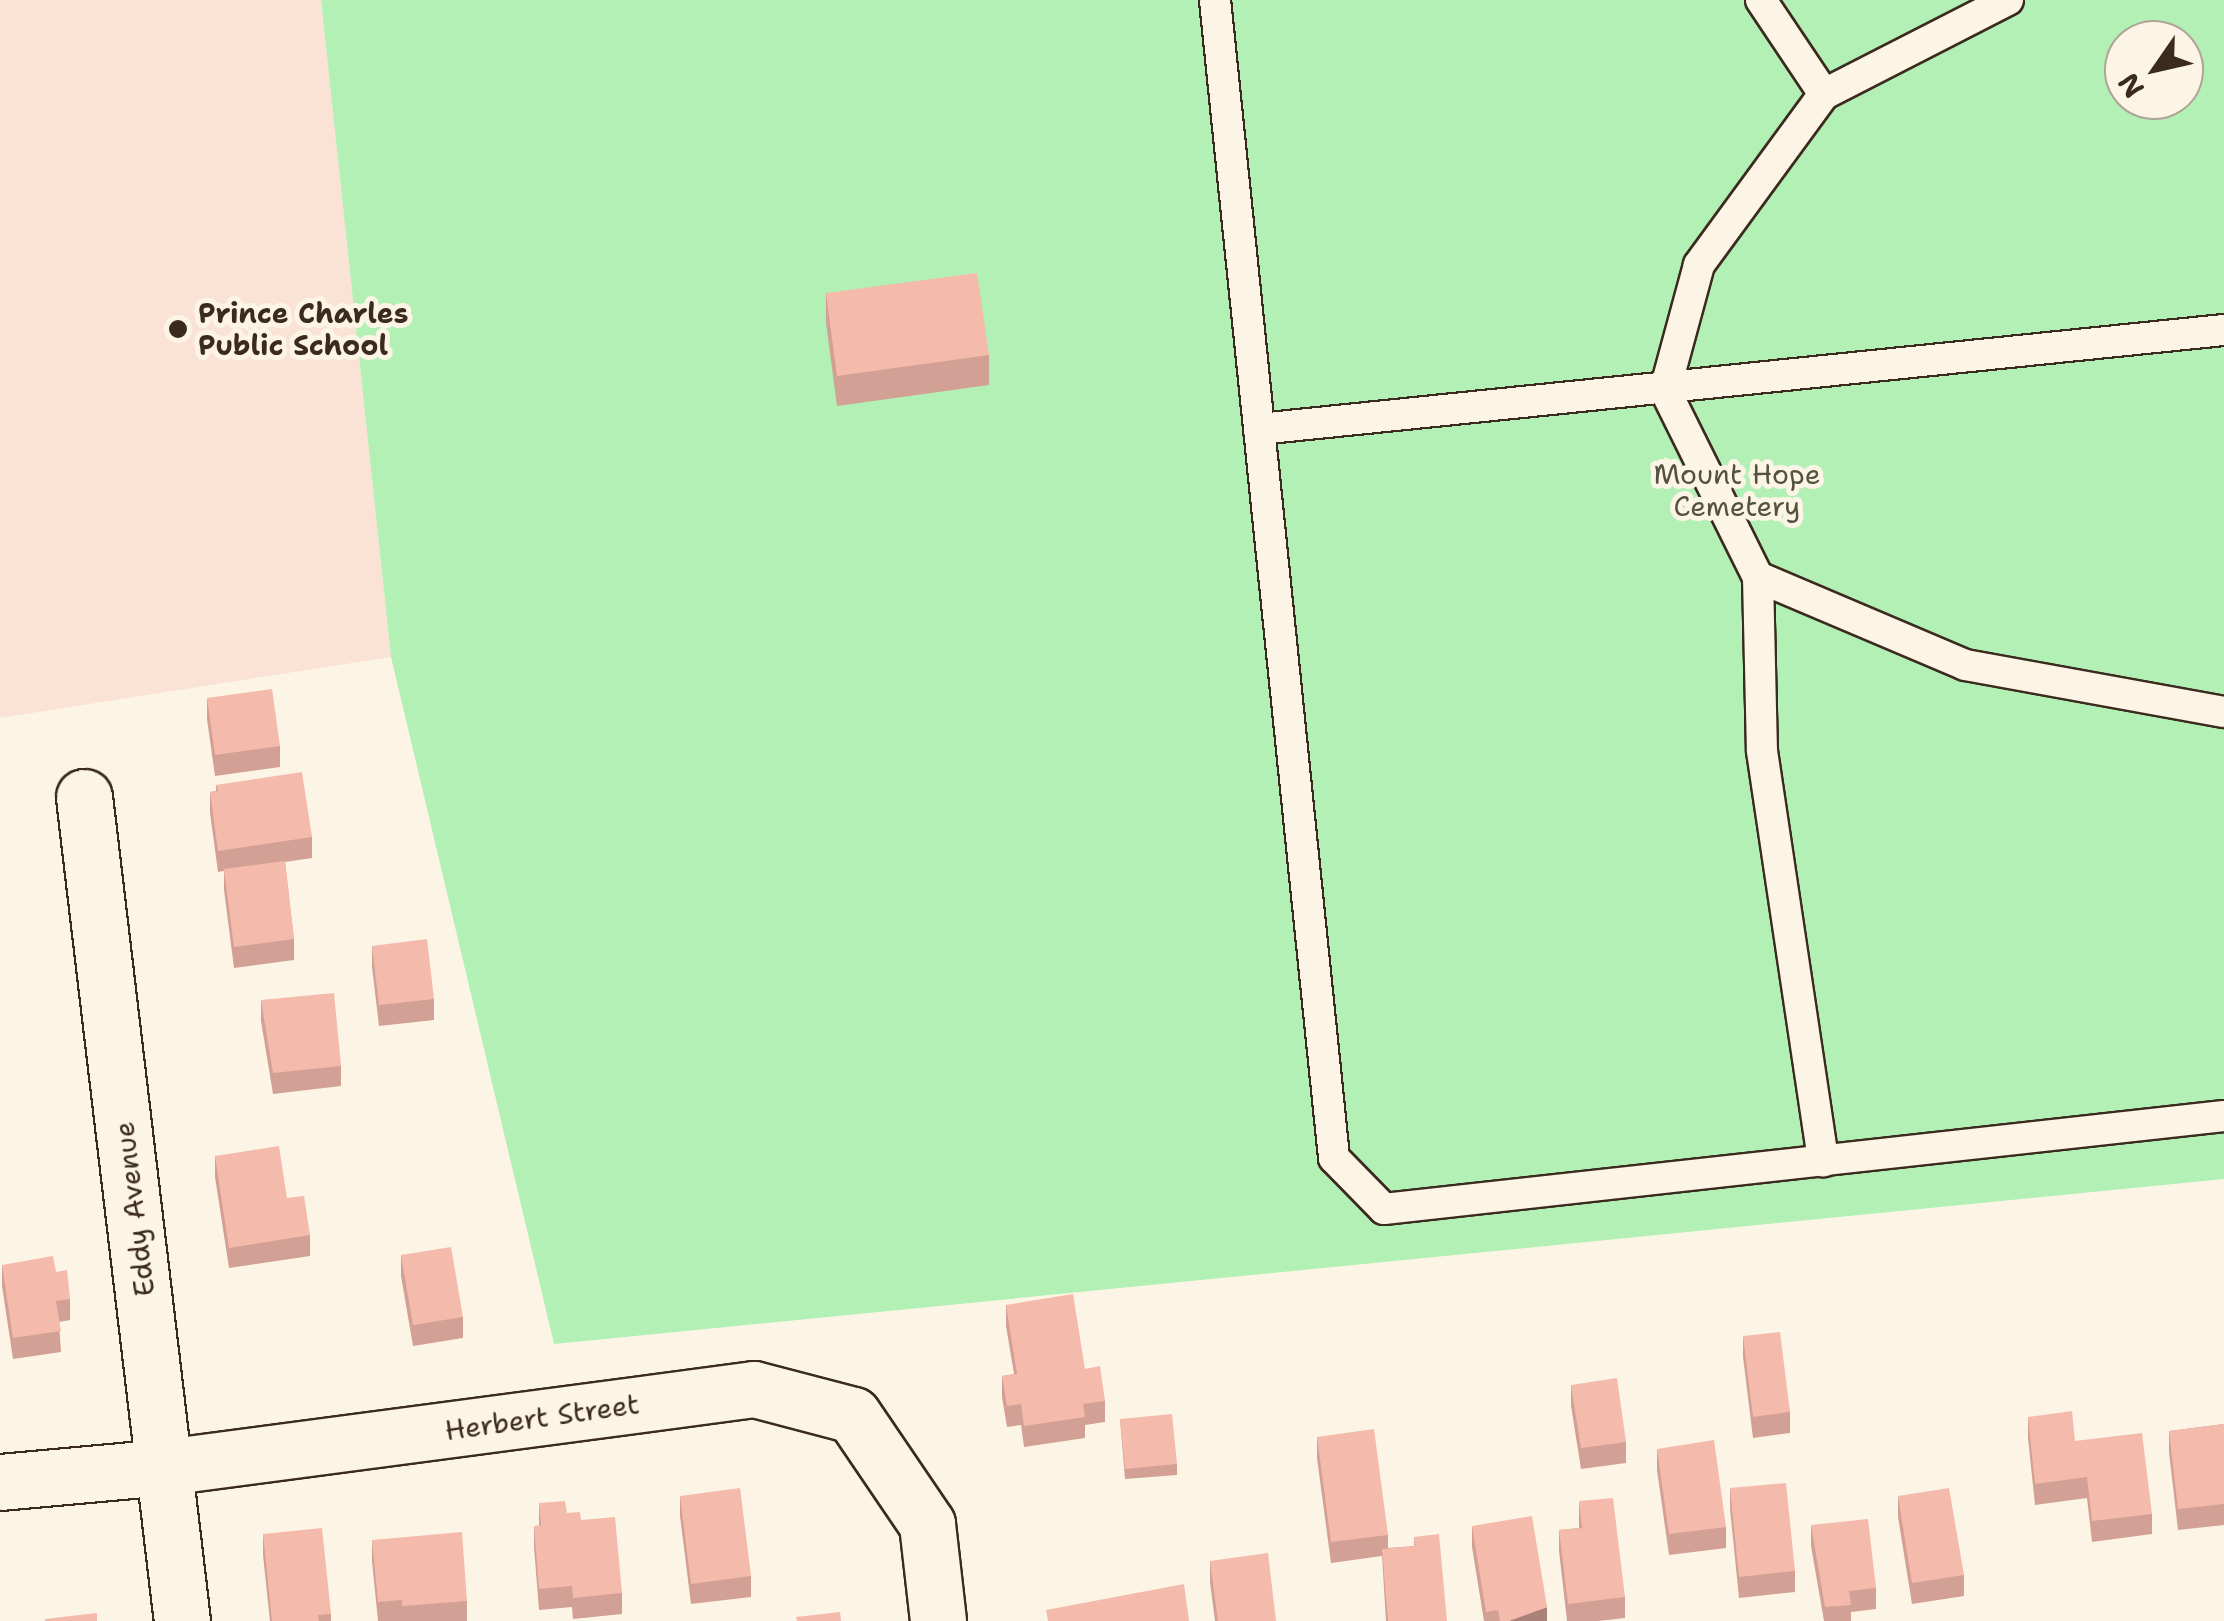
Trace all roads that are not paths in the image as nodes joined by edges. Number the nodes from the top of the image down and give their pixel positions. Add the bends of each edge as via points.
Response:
1 (1215, 0) edge
2 (1761, 0) edge
3 (2008, 0) edge
4 (1824, 94) junction
5 (2224, 330) edge
6 (1666, 390) junction
7 (1259, 429) junction
8 (1758, 578) junction
9 (2224, 712) edge
10 (84, 797) dead end
11 (2224, 1116) edge
12 (1823, 1161) junction
13 (165, 1467) junction
14 (0, 1482) edge
15 (182, 1621) edge
16 (938, 1621) edge

1 - 7 lane
2 - 4 lane
3 - 4 lane
4 - 6 lane via 1699,265
5 - 6 lane
6 - 7 lane
6 - 8 lane
7 - 12 lane via 1334,1158 1384,1208
8 - 9 lane via 1965,666
8 - 12 lane via 1762,751
10 - 13 street, Eddy Avenue
11 - 12 lane
13 - 14 street, Herbert Street
13 - 15 street, Eddy Avenue
13 - 16 street, Herbert Street via 754,1389 853,1415 927,1524

